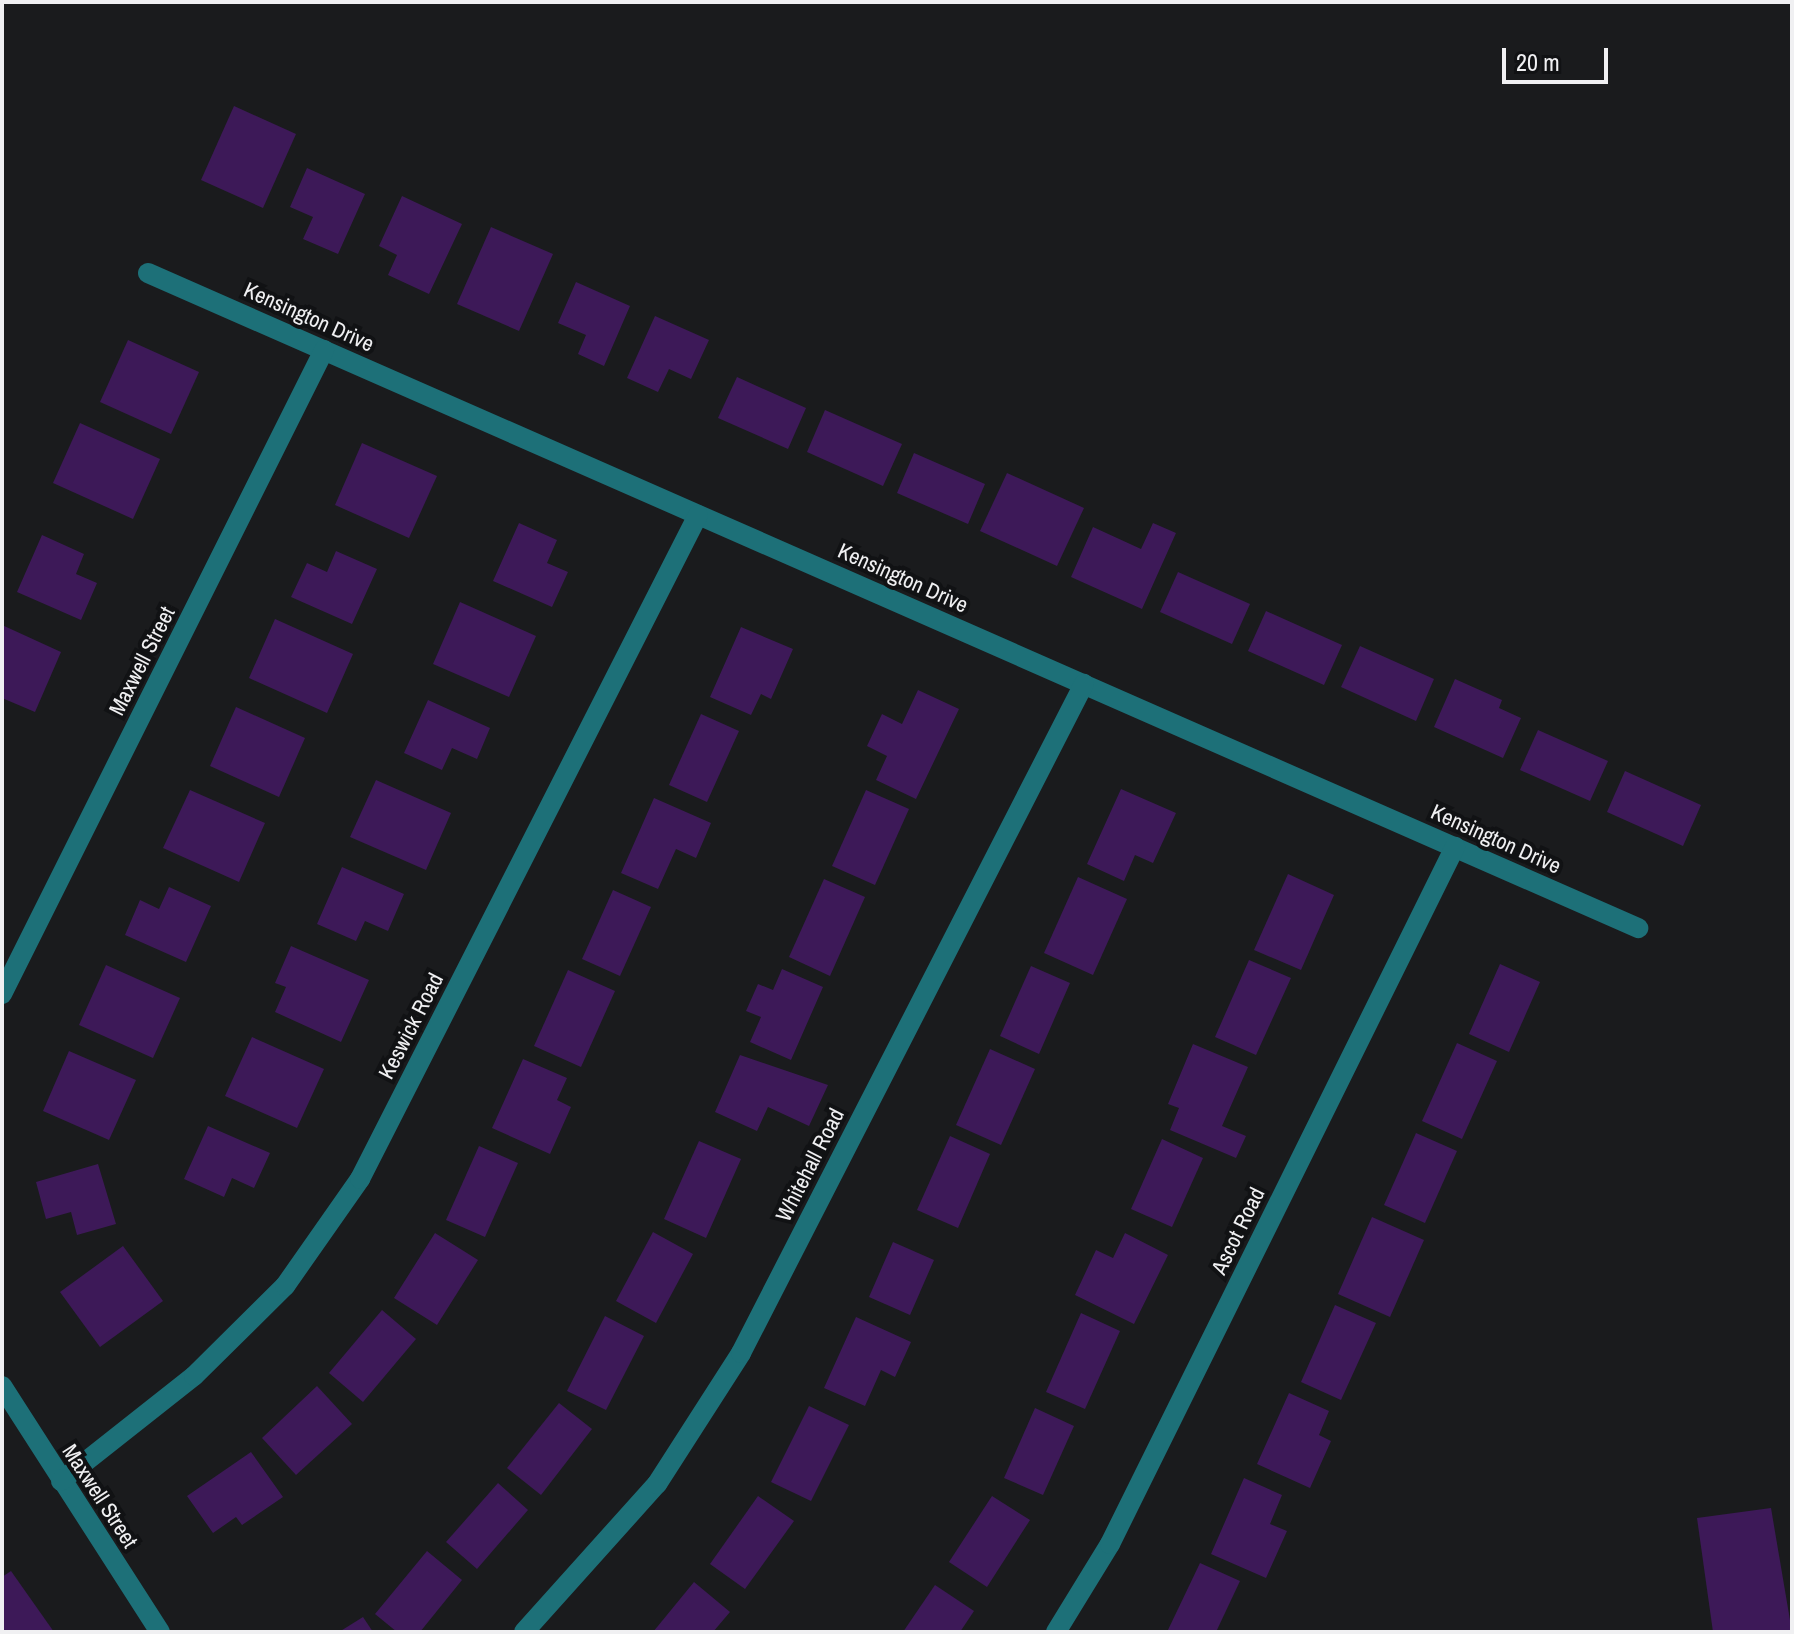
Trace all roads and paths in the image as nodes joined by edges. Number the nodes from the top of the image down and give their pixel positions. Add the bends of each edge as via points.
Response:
1 (148, 273) dead end
2 (324, 350) junction
3 (698, 515) junction
4 (1084, 684) junction
5 (1455, 847) junction
6 (1638, 928) dead end
7 (2, 994) edge
8 (2, 1386) edge
9 (61, 1481) junction
10 (160, 1632) edge
11 (524, 1632) edge
12 (1056, 1632) edge

1 - 2 street, Kensington Drive
2 - 3 street, Kensington Drive
2 - 7 street, Maxwell Street
3 - 4 street, Kensington Drive
3 - 9 street, Keswick Road via 360,1179 285,1286 194,1376
4 - 5 street, Kensington Drive
4 - 11 street, Whitehall Road via 741,1353 657,1484
5 - 6 street, Kensington Drive
5 - 12 street, Ascot Road via 1110,1544
8 - 9 street, Maxwell Street
9 - 10 street, Maxwell Street

